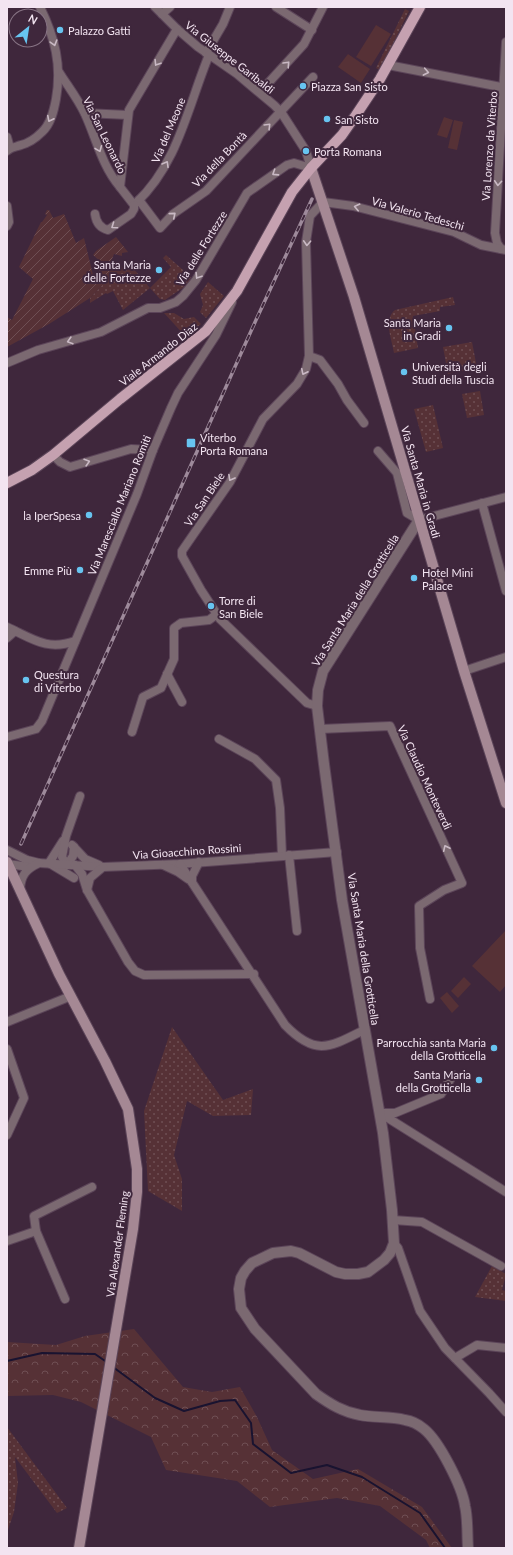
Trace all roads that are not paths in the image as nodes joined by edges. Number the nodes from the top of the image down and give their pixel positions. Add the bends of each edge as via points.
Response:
1 (40, 7) edge
2 (155, 7) edge
3 (170, 7) edge
4 (230, 7) edge
5 (276, 7) edge
6 (323, 7) edge
7 (420, 7) edge
8 (162, 14) junction
9 (177, 30) junction
10 (312, 30) junction
11 (506, 42) edge
12 (207, 54) junction
13 (388, 65) junction
14 (58, 71) junction
15 (313, 77) dead end
16 (505, 88) edge
17 (260, 92) junction
18 (281, 112) junction
19 (85, 113) junction
20 (128, 115) junction
21 (7, 137) edge
22 (9, 149) edge
23 (311, 168) junction
24 (120, 187) junction
25 (323, 202) junction
26 (136, 203) junction
27 (7, 206) edge
28 (95, 214) dead end
29 (7, 226) edge
30 (504, 249) edge
31 (234, 296) junction
32 (309, 356) junction
33 (7, 363) edge
34 (364, 423) dead end
35 (153, 450) junction
36 (378, 451) dead end
37 (53, 455) junction
38 (7, 483) edge
39 (506, 497) edge
40 (482, 503) junction
41 (419, 520) junction
42 (506, 591) edge
43 (217, 614) junction
44 (11, 629) edge
45 (7, 638) edge
46 (76, 641) junction
47 (506, 657) edge
48 (464, 671) junction
49 (167, 674) junction
50 (182, 702) dead end
51 (317, 706) junction
52 (320, 729) junction
53 (132, 732) dead end
54 (7, 737) edge
55 (219, 739) dead end
56 (80, 796) dead end
57 (506, 803) edge
58 (66, 836) junction
59 (74, 847) junction
60 (7, 850) edge
61 (336, 852) junction
62 (286, 856) junction
63 (200, 862) junction
64 (49, 863) junction
65 (28, 864) junction
66 (161, 864) junction
67 (180, 864) junction
68 (71, 865) junction
69 (103, 867) junction
70 (9, 868) edge
71 (178, 872) junction
72 (74, 878) junction
73 (192, 882) junction
74 (87, 890) junction
75 (20, 891) junction
76 (297, 931) dead end
77 (254, 974) junction
78 (71, 996) junction
79 (430, 999) dead end
80 (7, 1022) edge
81 (364, 1030) junction
82 (7, 1049) edge
83 (453, 1075) dead end
84 (380, 1113) junction
85 (7, 1136) edge
86 (92, 1186) dead end
87 (506, 1192) edge
88 (393, 1220) junction
89 (36, 1231) junction
90 (7, 1241) edge
91 (394, 1243) junction
92 (501, 1266) dead end
93 (66, 1299) dead end
94 (506, 1348) edge
95 (455, 1358) junction
96 (506, 1412) edge
97 (80, 1544) edge
98 (468, 1548) edge

1 -> 14 street via 55,45
2 - 8 street, Via Giuseppe Garibaldi
3 - 8 street
4 - 12 street, Via del Meone
5 - 10 street
6 - 10 street
7 - 13 main road, Viale Armando Diaz
8 - 9 street, Via Giuseppe Garibaldi
9 - 12 street, Via Giuseppe Garibaldi
9 -> 20 street
17 -> 10 street via 304,44
11 - 16 street, Via Lorenzo da Viterbo
12 - 17 street, Via Giuseppe Garibaldi
26 -> 12 street, Via del Meone via 160,176 171,155 184,126
13 -> 16 street
13 - 23 main road, Viale Armando Diaz via 342,135
14 - 19 street, Via San Leonardo
14 -> 22 street via 59,82 54,111 43,132 28,143
15 - 18 street
16 -> 30 street, Via Lorenzo da Viterbo via 495,234 497,243
17 - 18 street, Via Giuseppe Garibaldi
18 - 23 street, Via Giuseppe Garibaldi via 306,151
26 -> 18 street, Via della Bontà via 160,228 173,214 206,191
19 - 20 street
19 -> 24 street, Via San Leonardo via 106,165
20 - 24 street
21 - 22 street
23 - 25 main road, Via Santa Maria in Gradi
23 - 31 main road, Viale Armando Diaz via 292,192
23 -> 33 street, Via delle Fortezze via 287,165 248,193 196,280 176,302 160,308 148,308 101,332 38,350
24 - 26 street, Via San Leonardo
30 -> 25 street, Via Valerio Tedeschi via 481,245 454,232 354,206
25 -> 32 street, Via San Biele via 310,216 306,242
25 - 41 main road, Via Santa Maria in Gradi via 354,297
26 -> 28 street, Via del Meone via 131,214 108,230 96,220
27 - 29 street
31 - 35 street, Via Maresciallo Mariano Romiti via 216,335 178,393
31 - 37 main road, Viale Armando Diaz via 206,331
32 - 34 street via 320,360
32 -> 43 street, Via San Biele via 306,369 297,384 263,419 230,482 182,551 182,556
37 -> 35 street via 60,462 70,466 131,449
35 - 46 street, Via Maresciallo Mariano Romiti via 138,494
36 - 41 street via 397,473 408,513
37 - 38 main road, Viale Armando Diaz
39 - 40 street
40 - 41 street
40 - 42 street
41 - 48 main road, Via Santa Maria in Gradi
41 - 51 street, Via Santa Maria della Grotticella via 323,671
43 - 49 street via 209,620 181,622 174,628 174,659
43 - 51 street, Via San Biele via 307,703
44 - 45 street
44 - 46 street via 51,646
46 - 54 street, Via Maresciallo Mariano Romiti via 42,721 36,729
47 - 48 street
48 - 57 main road, Via Santa Maria in Gradi
49 - 50 street
49 - 53 street via 161,688 143,697
51 - 52 street, Via Santa Maria della Grotticella
52 - 61 street, Via Santa Maria della Grotticella
79 -> 52 street, Via Claudio Monteverdi via 420,948 419,906 444,890 462,883 390,726
55 - 62 street via 255,759 276,780
56 - 58 street
58 - 59 street
58 - 64 street
58 - 68 street via 62,857
59 - 68 street
59 - 69 street via 85,859
60 - 65 street
61 - 62 street, Via Gioacchino Rossini
61 - 81 street, Via Santa Maria della Grotticella
62 - 63 street, Via Gioacchino Rossini
62 - 76 street
63 - 67 street, Via Gioacchino Rossini
63 - 73 street via 194,869
64 - 65 street, Via Gioacchino Rossini
64 - 68 street, Via Gioacchino Rossini
64 - 72 street
65 - 70 street
65 - 75 street via 20,880
66 - 67 street, Via Gioacchino Rossini
66 - 69 street, Via Gioacchino Rossini
66 - 71 street
67 - 71 street
67 - 73 street
68 - 69 street, Via Gioacchino Rossini
68 - 72 street
68 - 74 street via 82,874
69 - 74 street via 90,878
70 - 75 main road, Via Alexander Fleming
71 - 73 street
72 - 74 street
73 - 77 street
74 - 77 street via 135,971 144,975
75 - 78 main road, Via Alexander Fleming
77 - 81 street via 285,1025 297,1037 324,1047 335,1045
78 - 80 street
78 - 97 main road, Via Alexander Fleming via 128,1109 137,1169 133,1230
81 - 84 street, Via Santa Maria della Grotticella
82 - 85 street via 24,1098
83 - 84 street via 441,1094 395,1113
84 - 87 street
84 - 88 street, Via Santa Maria della Grotticella
86 - 89 street via 34,1216
88 - 91 street, Via Santa Maria della Grotticella
88 - 92 street via 422,1222
89 - 90 street
89 - 93 street
91 - 95 street via 420,1311 445,1348
91 - 98 street via 384,1260 368,1272 358,1274 336,1272 295,1252 273,1253 252,1263 245,1271 239,1289 241,1308 255,1329 316,1394 328,1403 359,1415 403,1419 414,1422 424,1429 438,1448 462,1493 467,1518
94 - 95 street via 477,1345
95 - 96 street

